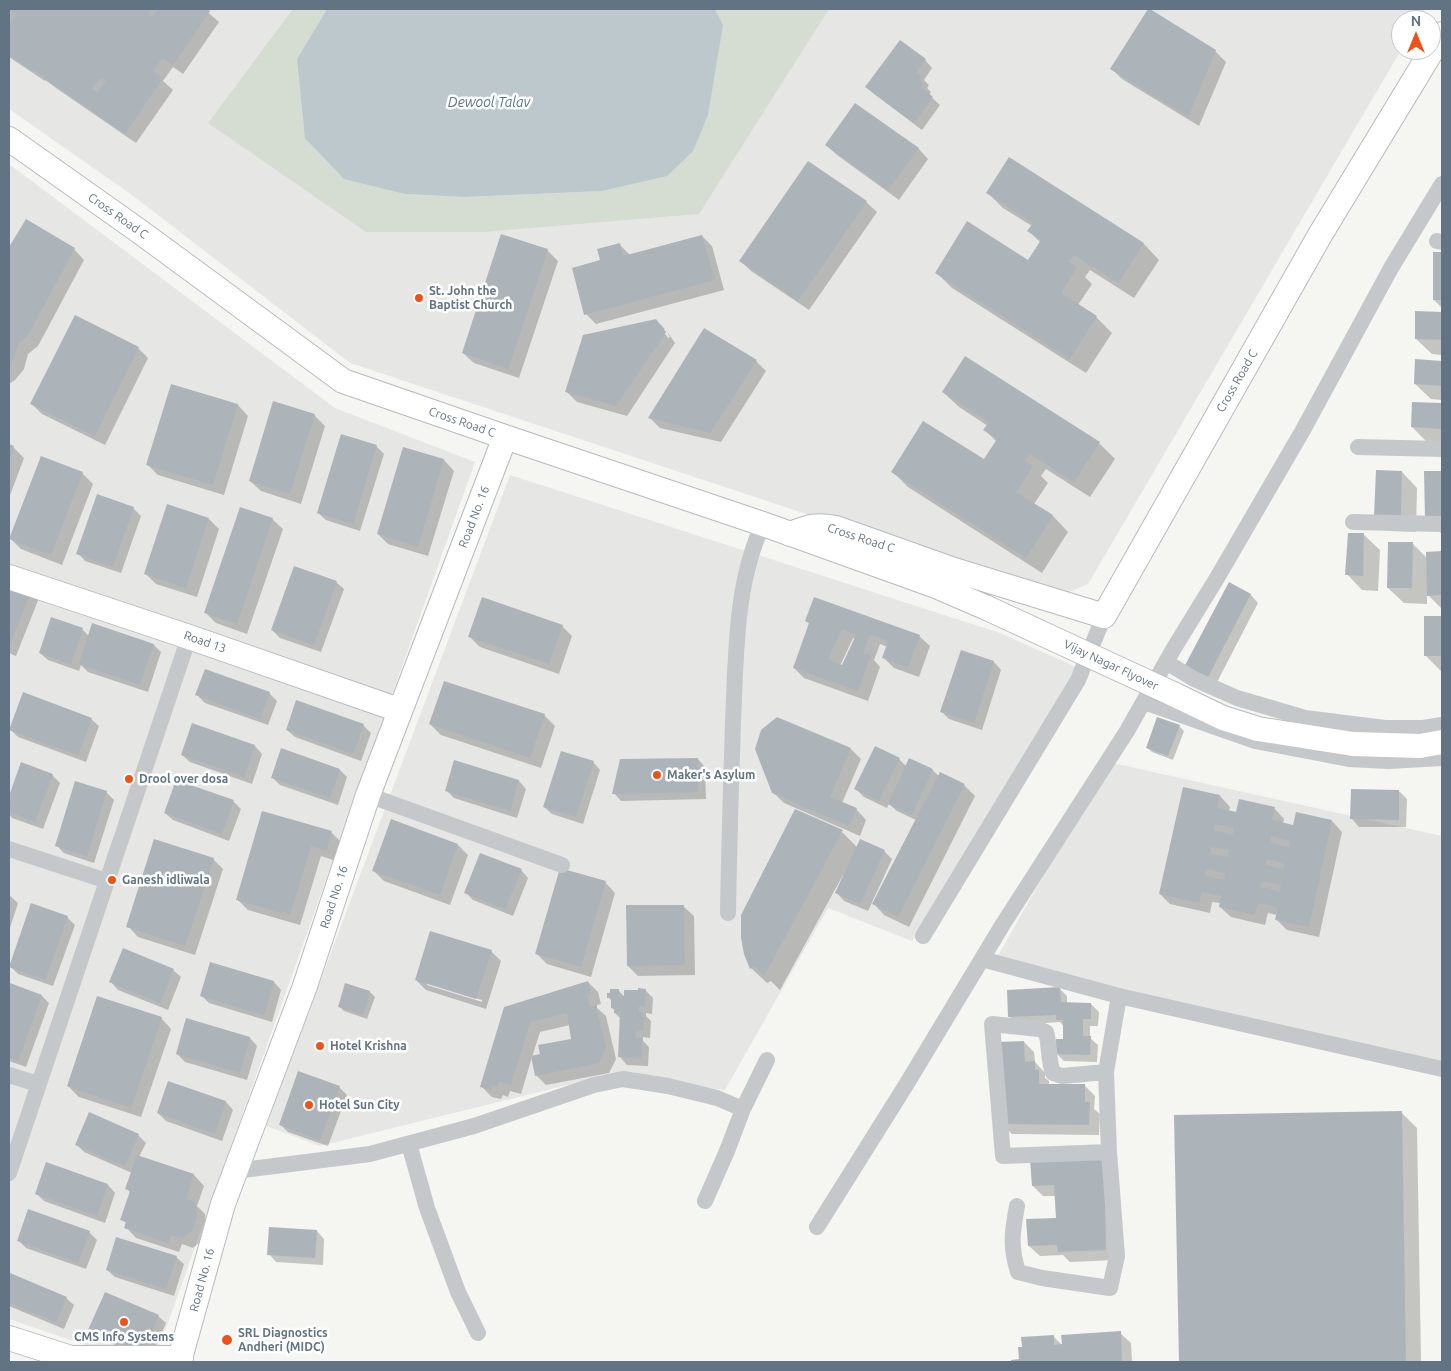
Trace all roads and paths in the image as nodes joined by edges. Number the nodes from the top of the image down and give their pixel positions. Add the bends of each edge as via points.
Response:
1 (1442, 34) edge
2 (9, 139) edge
3 (1442, 184) edge
4 (505, 437) junction
5 (1358, 447) dead end
6 (1442, 449) edge
7 (1354, 522) dead end
8 (763, 524) junction
9 (1442, 524) edge
10 (799, 537) junction
11 (9, 577) edge
12 (1104, 616) junction
13 (189, 637) junction
14 (1166, 662) junction
15 (1144, 702) junction
16 (400, 710) junction
17 (1442, 725) edge
18 (1442, 742) edge
19 (1442, 758) edge
20 (368, 795) junction
21 (9, 849) edge
22 (562, 865) dead end
23 (107, 881) junction
24 (728, 913) dead end
25 (923, 936) dead end
26 (982, 959) junction
27 (1119, 996) junction
28 (767, 1060) dead end
29 (1442, 1069) edge
30 (1106, 1072) junction
31 (9, 1075) edge
32 (38, 1084) junction
33 (743, 1108) junction
34 (409, 1144) junction
35 (1109, 1152) junction
36 (235, 1171) junction
37 (9, 1172) edge
38 (705, 1201) dead end
39 (1017, 1206) dead end
40 (817, 1227) dead end
41 (478, 1333) dead end
42 (9, 1338) edge
43 (180, 1360) edge

1 - 12 street, Cross Road C via 1320,235
2 - 4 street, Cross Road C via 343,381
3 - 14 street via 1391,268 1303,430
4 - 8 street, Cross Road C
4 - 16 street, Road No. 16
5 - 6 street
7 - 9 street
8 - 10 street, Cross Road C
8 - 24 street via 754,543 739,624
10 - 12 street, Cross Road C via 812,526 836,528 954,570
10 - 18 street, Vijay Nagar Flyover, bridge via 944,590 1223,718 1258,729 1353,744 1420,746
11 - 13 street, Road 13
12 - 25 street via 1078,680
13 - 16 street, Road 13
13 - 23 street
14 - 15 street
14 - 17 street via 1237,698 1305,718 1385,728
15 - 19 street via 1255,741 1349,759
15 - 26 street
16 - 20 street, Road No. 16
20 - 22 street
20 - 36 street, Road No. 16 via 305,986
21 - 23 street
23 - 32 street
26 - 27 street
26 - 40 street
27 - 29 street
27 - 30 street
28 - 33 street
30 - 35 street
30 - 35 street via 1062,1076 1053,1073 1046,1032 992,1024 1002,1156
31 - 32 street
32 - 37 street
33 - 34 street via 718,1098 668,1086 622,1079
33 - 38 street
34 - 36 street via 370,1154
34 - 41 street via 427,1208 458,1292
35 - 39 street via 1117,1256 1110,1288 1018,1272 1012,1233
36 - 43 street, Road No. 16 via 222,1204
42 - 43 street via 71,1358

